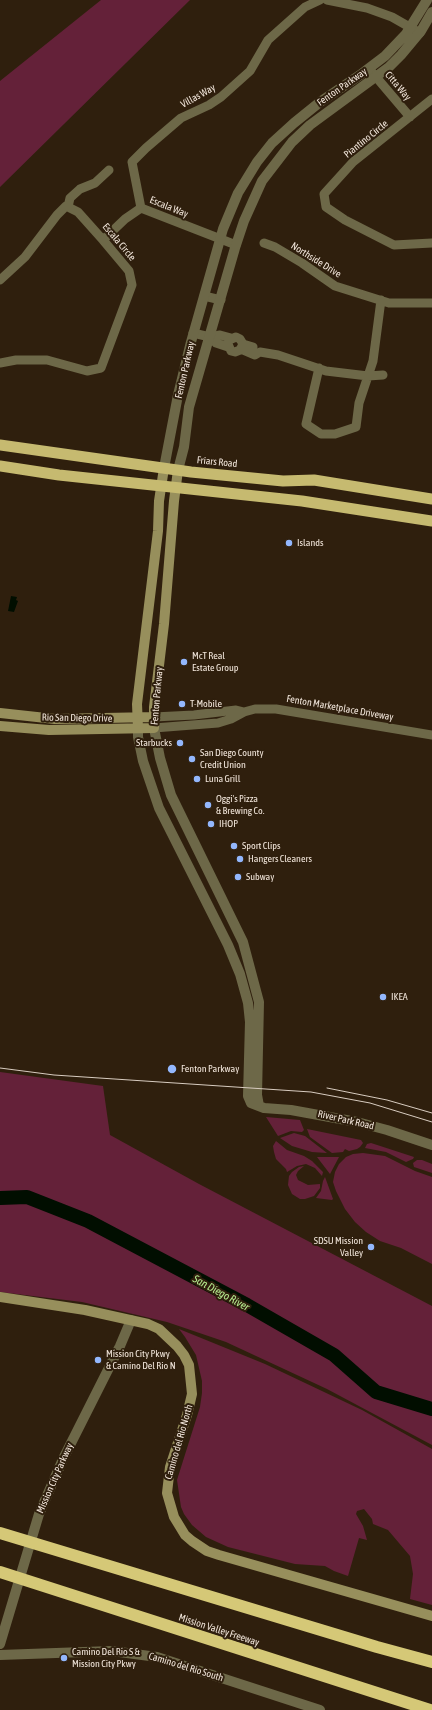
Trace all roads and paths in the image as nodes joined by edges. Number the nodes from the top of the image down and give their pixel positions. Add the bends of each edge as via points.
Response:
1 (320, 0) edge
2 (326, 0) edge
3 (427, 0) edge
4 (432, 12) edge
5 (410, 28) junction
6 (420, 33) junction
7 (369, 68) junction
8 (376, 76) junction
9 (432, 99) edge
10 (410, 117) junction
11 (109, 170) dead end
12 (68, 207) junction
13 (142, 208) junction
14 (220, 239) junction
15 (103, 240) junction
16 (432, 242) edge
17 (264, 243) dead end
18 (236, 245) junction
19 (0, 280) edge
20 (204, 296) junction
21 (221, 300) junction
22 (381, 300) junction
23 (432, 303) edge
24 (193, 333) junction
25 (210, 337) junction
26 (0, 363) edge
27 (319, 368) junction
28 (384, 374) dead end
29 (368, 376) junction
30 (0, 445) edge
31 (0, 466) edge
32 (164, 468) junction
33 (178, 470) junction
34 (162, 486) junction
35 (175, 486) junction
36 (432, 499) edge
37 (432, 521) edge
38 (0, 712) edge
39 (244, 712) junction
40 (154, 717) junction
41 (138, 723) junction
42 (0, 726) edge
43 (154, 728) junction
44 (432, 735) edge
45 (249, 1044) junction
46 (258, 1061) junction
47 (259, 1106) junction
48 (432, 1145) edge
49 (0, 1297) edge
50 (131, 1320) junction
51 (0, 1533) edge
52 (0, 1572) edge
53 (432, 1616) edge
54 (0, 1644) edge
55 (0, 1654) edge
56 (432, 1662) edge
57 (320, 1710) edge
58 (430, 1710) edge

1 - 13 street, Villas Way via 305,6 268,40 250,71 221,97 181,118 132,162
2 - 5 street via 367,8 392,17
3 - 5 street, Fenton Parkway
4 - 6 street, Fenton Parkway
5 - 6 street
5 - 7 street, Fenton Parkway
6 - 8 street, Fenton Parkway via 402,55
7 - 8 street, Citta Way
7 - 14 street, Fenton Parkway via 320,102 272,143 238,193
8 - 10 street, Citta Way
8 - 18 street, Fenton Parkway via 310,125 292,142 262,180
9 - 10 street, Piantino Circle
10 - 16 street, Piantino Circle via 353,162 324,194 326,207 344,220 394,245
11 - 12 street via 95,183 87,185 70,198
12 - 15 street, Escala Circle via 78,212
12 - 19 street via 57,215 25,257
13 - 14 street, Escala Way
13 - 15 street, Escala Way via 125,219
14 - 18 street, Escala Way
14 - 20 street, Fenton Parkway
15 - 26 street, Escala Circle via 128,271 132,285 101,368 87,371 47,360
17 - 22 street, Northside Drive via 302,263 335,286
18 - 21 street, Fenton Parkway
20 - 21 street
20 - 24 street, Fenton Parkway
21 - 25 street, Fenton Parkway
22 - 23 street, Northside Drive via 389,303
22 - 29 street via 377,339
24 - 25 street
24 - 32 street, Fenton Parkway
25 - 27 street via 220,335 230,342 238,338 242,346
25 - 33 street, Fenton Parkway via 189,407
27 - 29 street
27 - 29 street via 306,424 321,434 335,434 356,427 359,403
28 - 29 street
30 - 32 highway, Friars Road
31 - 34 highway
32 - 33 highway, Friars Road
32 - 34 main road, Fenton Parkway
33 - 35 main road, Fenton Parkway
33 - 36 highway, Friars Road via 283,481 314,480
34 - 35 highway
34 - 41 main road, Fenton Parkway via 137,704
35 - 37 highway via 302,501
35 - 40 main road, Fenton Parkway
38 - 41 main road, Rio San Diego Drive
39 - 40 street, Fenton Marketplace Driveway via 236,710
39 - 43 street, Fenton Marketplace Driveway via 218,723
39 - 44 street, Fenton Marketplace Driveway via 276,709
40 - 41 main road, Rio San Diego Drive
40 - 43 main road, Fenton Parkway
41 - 42 main road, Rio San Diego Drive via 49,730
41 - 43 main road, Rio San Diego Drive
41 - 45 street, Fenton Parkway via 143,761 159,808 240,974 248,1003
43 - 46 street, Fenton Parkway via 171,795 243,942 259,1002
45 - 46 street
45 - 47 street, Fenton Parkway via 248,1096 250,1102
46 - 47 street, Fenton Parkway
47 - 48 street, River Park Road via 357,1122
49 - 50 main road, Camino del Rio North
50 - 53 main road, Camino del Rio North via 148,1324 168,1336 184,1355 188,1365 192,1394 170,1467 167,1493 174,1517 185,1535 199,1546 219,1555
50 - 54 street, Mission City Parkway via 39,1514
51 - 56 highway
52 - 58 highway, Mission Valley Freeway
55 - 57 street, Camino del Rio South via 112,1651 157,1657

